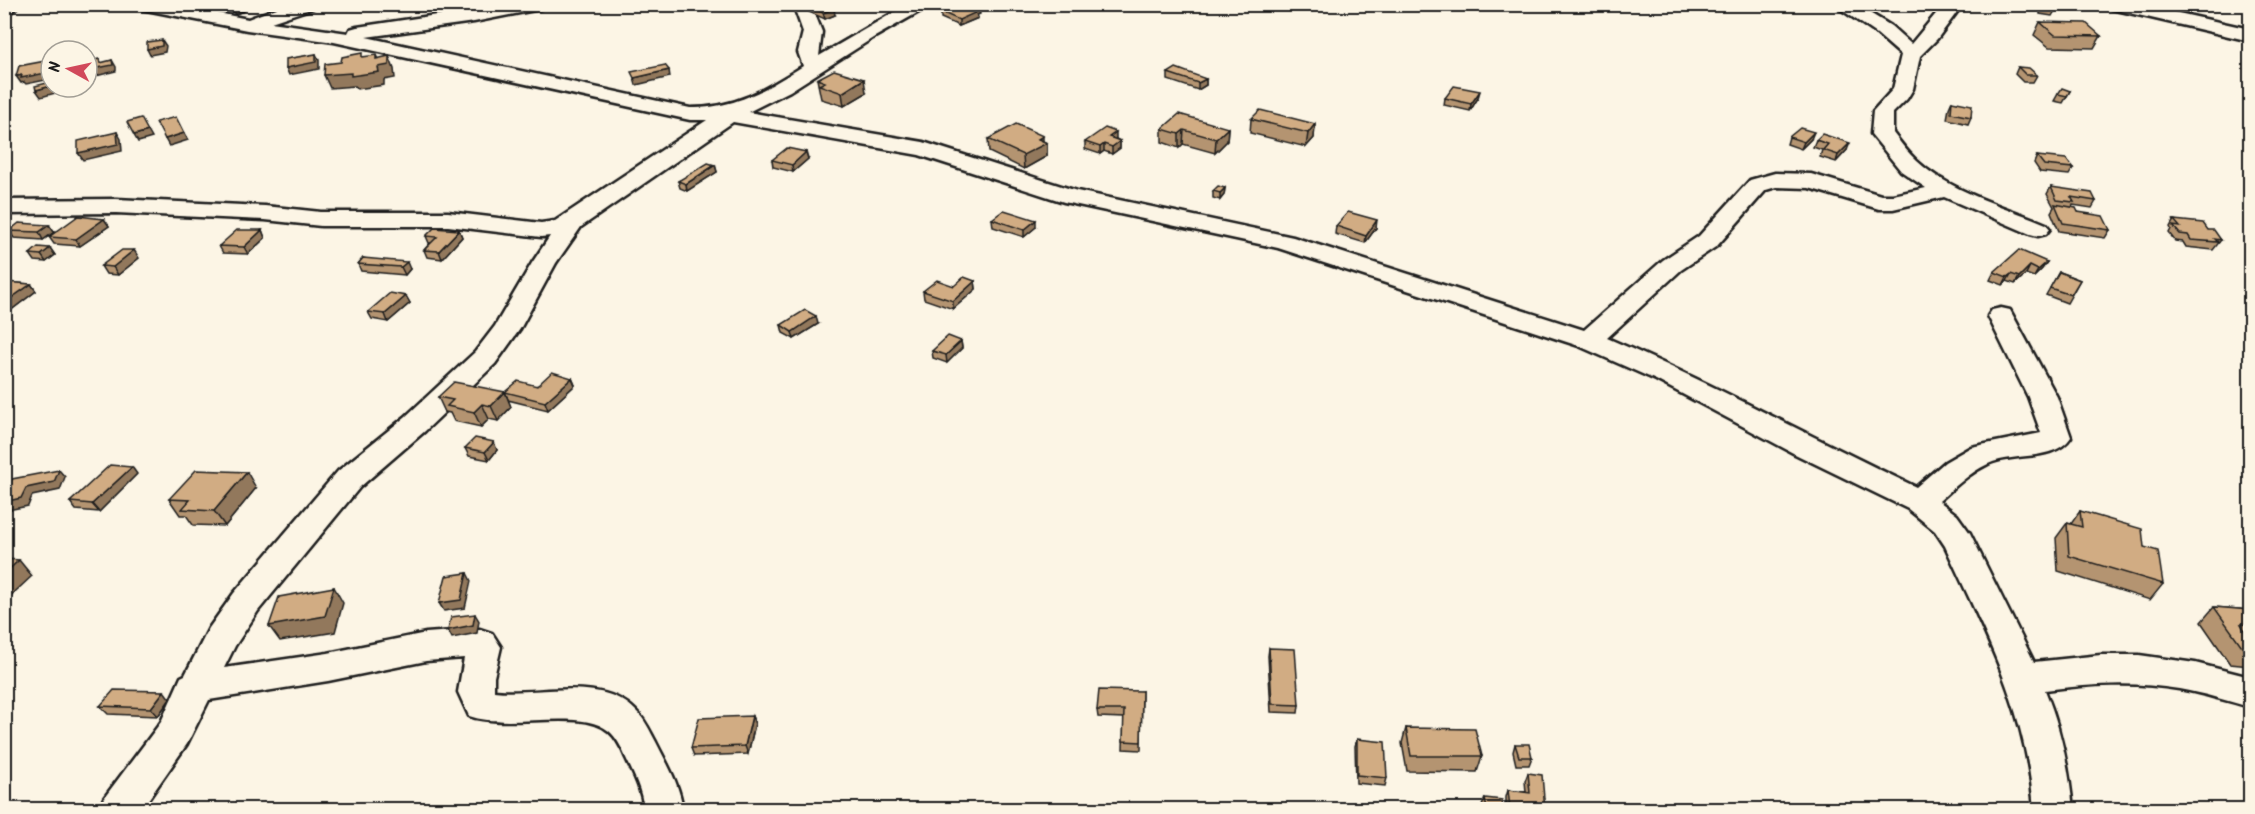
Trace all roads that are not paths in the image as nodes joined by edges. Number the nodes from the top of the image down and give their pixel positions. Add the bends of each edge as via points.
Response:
1 (10, 4) edge
2 (141, 4) edge
3 (307, 4) edge
4 (540, 4) edge
5 (802, 4) edge
6 (924, 4) edge
7 (1842, 4) edge
8 (1954, 4) edge
9 (2112, 4) edge
10 (4, 9) edge
11 (247, 24) junction
12 (2250, 35) edge
13 (334, 36) junction
14 (1911, 54) junction
15 (813, 68) junction
16 (725, 115) junction
17 (1946, 190) junction
18 (4, 207) edge
19 (572, 222) junction
20 (2038, 229) dead end
21 (2001, 316) dead end
22 (1588, 340) junction
23 (1919, 501) junction
24 (2023, 678) junction
25 (195, 687) junction
26 (2250, 692) edge
27 (118, 810) edge
28 (664, 810) edge
29 (2054, 810) edge

1 - 10 street
2 - 11 street
3 - 11 street
4 - 13 street
5 - 15 street via 814,36 808,52
6 - 15 street
7 - 14 street via 1884,30
8 - 14 street
9 - 12 street
11 - 13 street
13 - 16 street via 690,114
14 - 17 street via 1904,89 1883,111 1882,134 1910,166
15 - 16 street via 754,105
16 - 19 street
16 - 22 street via 923,149 1072,197 1284,242
17 - 20 street
17 - 22 street via 1879,202 1811,181 1775,180 1758,185 1708,241 1672,265
18 - 19 street via 116,206 321,219 448,219 541,230 561,228
19 - 25 street via 485,358 343,485 246,602
21 - 23 street via 2049,412 2056,437 1982,454 1956,469
22 - 23 street via 1666,374
23 - 24 street via 1946,523 1959,541
24 - 26 street via 2100,669 2142,669 2216,681
24 - 29 street via 2044,735 2054,786
25 - 27 street via 174,732
25 - 28 street via 328,667 426,646 480,643 484,647 475,690 482,705 574,704 608,710 622,721 640,748 658,782

